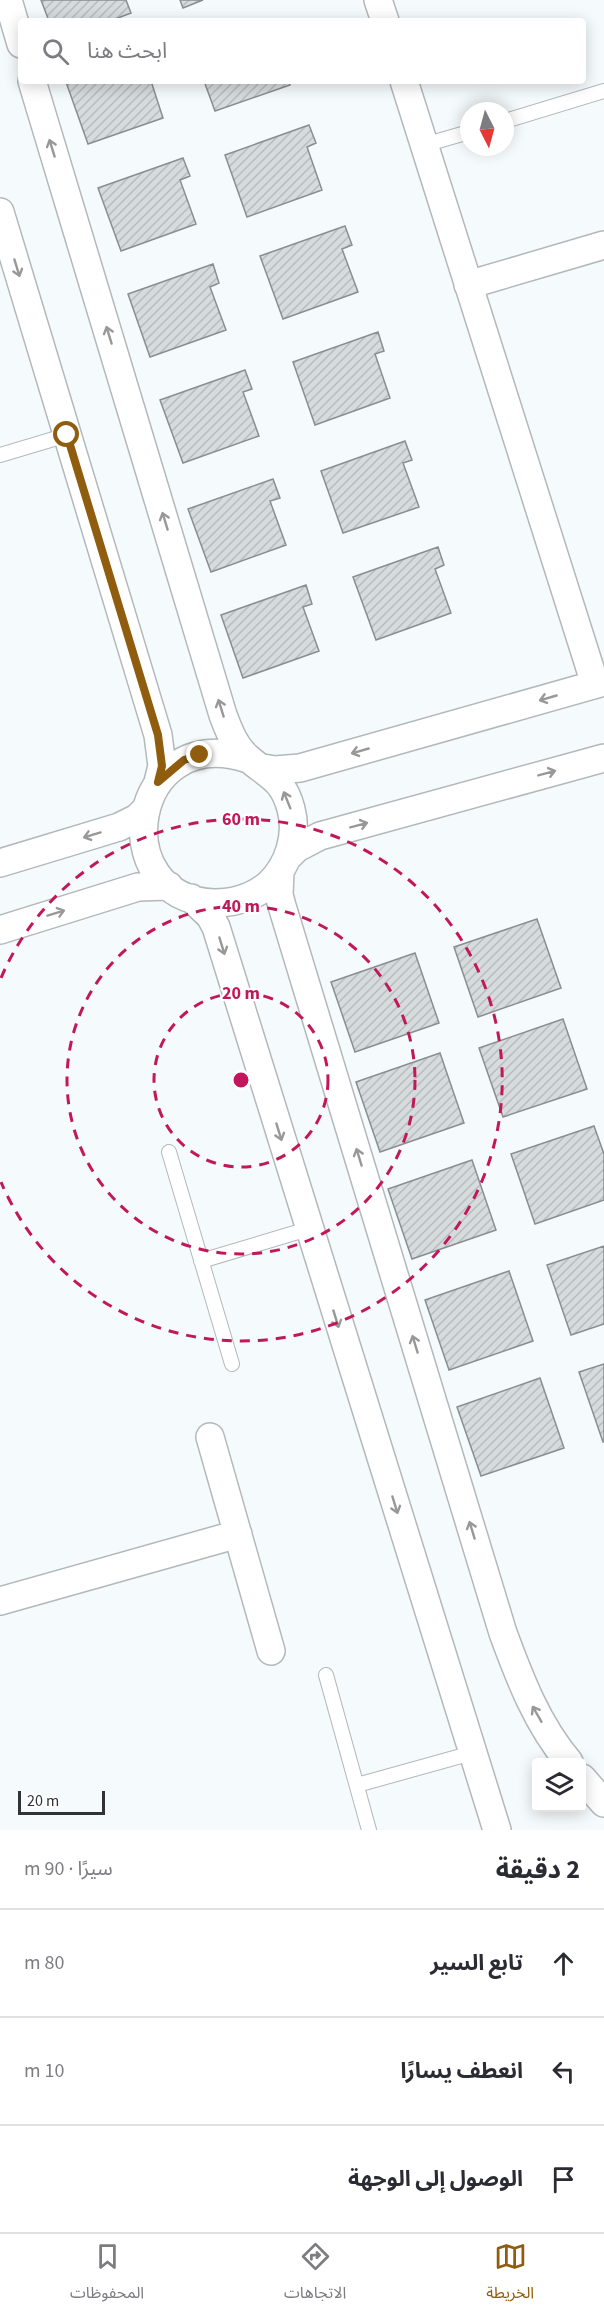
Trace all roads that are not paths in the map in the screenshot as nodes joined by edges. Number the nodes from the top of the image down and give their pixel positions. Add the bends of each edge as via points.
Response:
1 (8, 0) edge
2 (378, 0) edge
3 (384, 18) edge
4 (18, 34) edge
5 (33, 84) edge
6 (405, 84) edge
7 (604, 91) edge
8 (514, 118) edge
9 (460, 135) edge
10 (424, 145) junction
11 (0, 212) edge
12 (604, 245) edge
13 (468, 285) junction
14 (67, 435) junction
15 (0, 455) edge
16 (599, 683) edge
17 (604, 758) edge
18 (256, 763) junction
19 (158, 782) junction
20 (144, 811) junction
21 (0, 863) edge
22 (284, 864) junction
23 (180, 892) junction
24 (0, 930) edge
25 (170, 1152) dead end
26 (308, 1229) junction
27 (201, 1261) junction
28 (232, 1364) dead end
29 (210, 1437) dead end
30 (238, 1534) junction
31 (0, 1601) edge
32 (271, 1651) dead end
33 (326, 1675) dead end
34 (472, 1753) junction
35 (565, 1758) edge
36 (586, 1783) edge
37 (357, 1785) junction
38 (604, 1803) edge
39 (369, 1830) edge
40 (497, 1830) edge

1 - 4 street
2 - 3 street
18 -> 5 street via 237,746 223,715
6 - 10 street
7 - 8 lane
9 - 10 lane
10 - 13 street
11 -> 14 street
12 - 13 street
13 - 16 street
14 - 15 lane
14 - 19 street via 158,735 162,766
16 -> 18 street via 300,768 275,770
22 -> 17 street via 302,844 320,836
18 - 19 street via 233,754 200,755 177,765
22 -> 18 street via 294,824 291,808 280,786
19 - 20 street
20 -> 21 street via 129,824
20 - 23 street via 144,844 153,867
22 - 23 street via 269,884 240,900 224,903
35 -> 22 street via 525,1692 502,1633 279,895
24 -> 23 street via 138,887
23 -> 26 street via 201,906 216,927
25 - 27 lane
26 - 27 lane
26 -> 34 street
27 - 28 lane
29 - 30 street
30 - 31 street
30 - 32 street
33 - 37 lane
34 - 37 lane
34 - 40 street
36 - 38 street
37 - 39 lane

